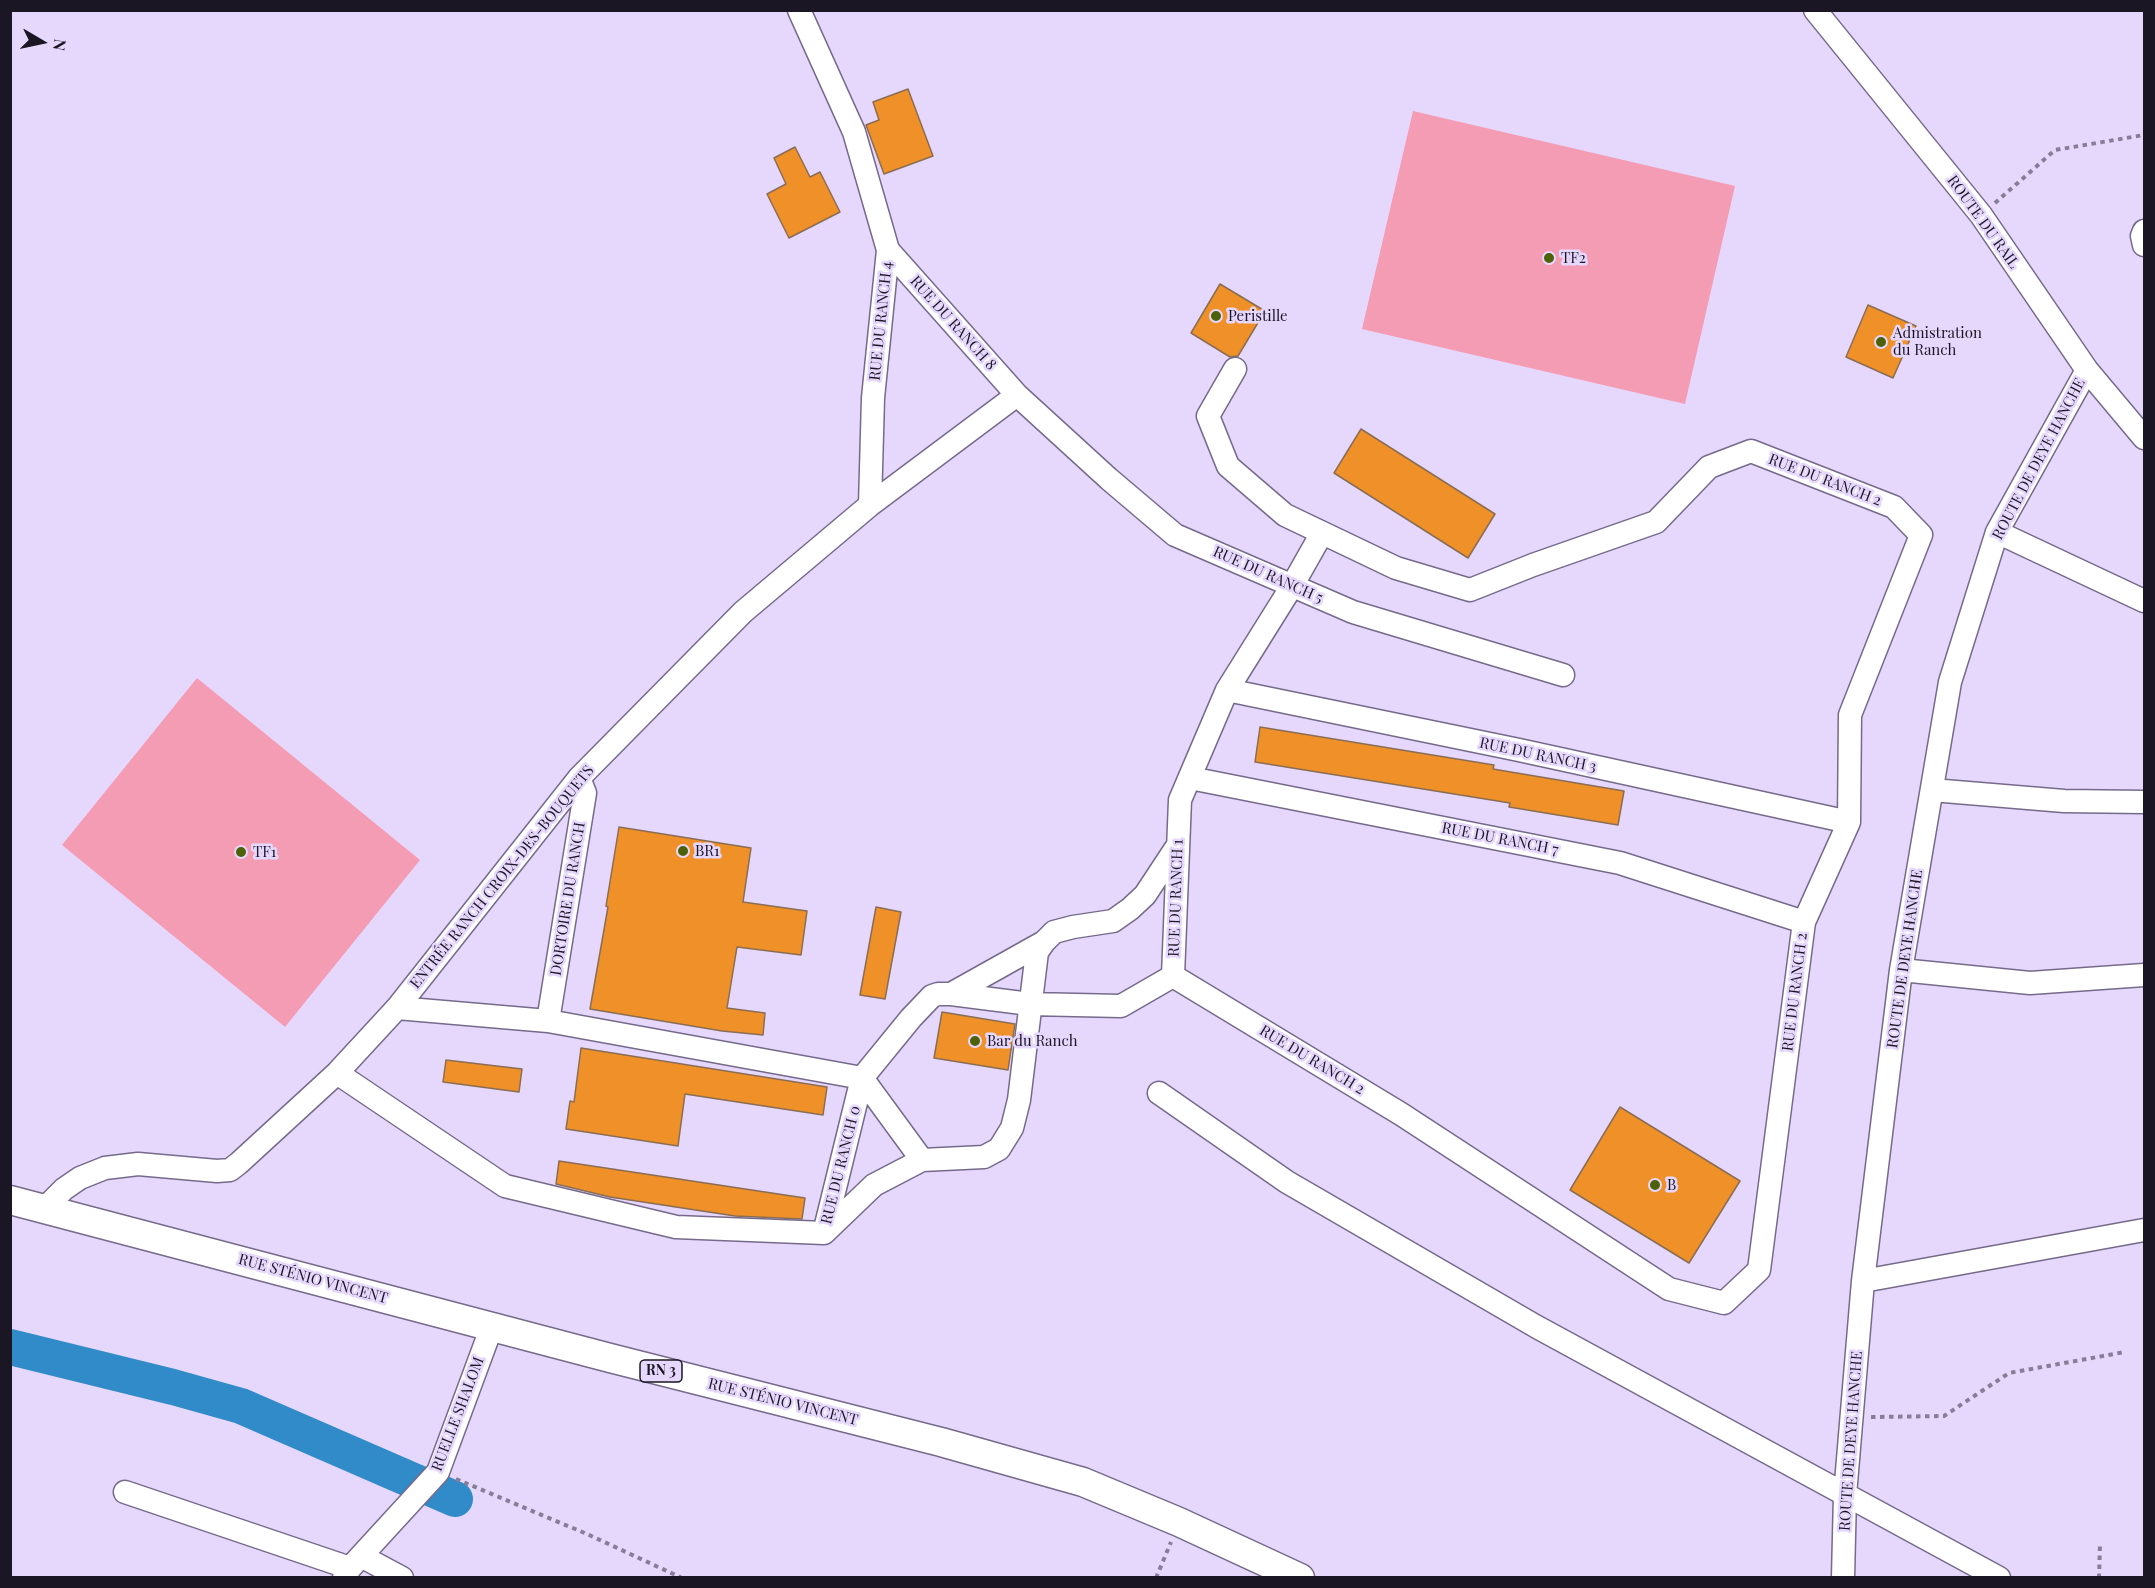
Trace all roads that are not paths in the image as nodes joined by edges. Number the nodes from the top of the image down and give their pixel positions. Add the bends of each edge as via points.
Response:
1 (799, 10) edge
2 (1815, 10) edge
3 (2145, 231) edge
4 (2145, 246) edge
5 (888, 250) junction
6 (1235, 369) dead end
7 (2087, 370) junction
8 (1017, 395) junction
9 (2145, 438) edge
10 (870, 505) junction
11 (1996, 532) junction
12 (1322, 533) junction
13 (1292, 586) junction
14 (2145, 601) edge
15 (1563, 675) dead end
16 (1227, 690) junction
17 (579, 778) junction
18 (1190, 778) junction
19 (1932, 790) junction
20 (2145, 802) edge
21 (1849, 822) junction
22 (1178, 844) junction
23 (1804, 922) junction
24 (1044, 942) junction
25 (1901, 970) junction
26 (2145, 975) edge
27 (1173, 976) junction
28 (951, 994) junction
29 (1030, 1004) junction
30 (397, 1008) junction
31 (548, 1021) junction
32 (337, 1073) junction
33 (862, 1078) junction
34 (1159, 1093) dead end
35 (922, 1161) junction
36 (10, 1200) edge
37 (44, 1209) junction
38 (2145, 1230) edge
39 (825, 1233) junction
40 (1863, 1281) junction
41 (492, 1326) junction
42 (125, 1492) dead end
43 (1845, 1495) junction
44 (352, 1567) edge
45 (1255, 1568) edge
46 (402, 1578) edge
47 (1300, 1578) edge
48 (1843, 1578) edge
49 (1999, 1578) edge

1 - 5 street, RUE DU RANCH 4 via 854,132
2 - 7 street, ROUTE DU RAIL via 1981,215
3 - 4 street
5 - 8 street, RUE DU RANCH 8
5 - 10 street, RUE DU RANCH 4 via 873,398
6 - 12 street via 1208,416 1228,466 1285,515
7 - 9 street, ROUTE DU RAIL
7 - 11 street, ROUTE DE DEYE HANCHE
8 - 10 street, ENTRÉE RANCH CROIX-DES-BOUQUETS
8 - 13 street, RUE DU RANCH 5 via 1175,535
10 - 17 street, ENTRÉE RANCH CROIX-DES-BOUQUETS via 743,612
11 - 14 street
11 - 19 street, ROUTE DE DEYE HANCHE via 1950,682
12 - 13 street, RUE DU RANCH 1
12 - 21 street, RUE DU RANCH 2 via 1396,568 1470,590 1656,522 1708,467 1751,451 1894,507 1921,536 1850,715
13 - 15 street, RUE DU RANCH 5 via 1353,612
13 - 16 street, RUE DU RANCH 1
16 - 18 street, RUE DU RANCH 1
16 - 21 street, RUE DU RANCH 3
17 - 30 street, ENTRÉE RANCH CROIX-DES-BOUQUETS
17 - 31 street, DORTOIRE DU RANCH via 585,793
18 - 22 street, RUE DU RANCH 1 via 1180,800
18 - 23 street, RUE DU RANCH 7 via 1620,863
19 - 20 street via 2064,801
19 - 25 street, ROUTE DE DEYE HANCHE
21 - 23 street, RUE DU RANCH 2
22 - 24 street via 1145,895 1130,909 1113,921 1054,932
22 - 27 street, RUE DU RANCH 1
23 - 27 street, RUE DU RANCH 2 via 1759,1270 1724,1303 1669,1289 1401,1113
24 - 28 street
24 - 29 street via 1036,959
25 - 26 street via 2030,982
25 - 40 street, ROUTE DE DEYE HANCHE
27 - 29 street, RUE DU RANCH 1 via 1121,1006
28 - 29 street, RUE DU RANCH 1
28 - 33 street, RUE DU RANCH 1 via 932,996
29 - 35 street via 1019,1100 1012,1128 999,1149 984,1157
30 - 31 street
30 - 32 street, ENTRÉE RANCH CROIX-DES-BOUQUETS
31 - 33 street
32 - 37 street, ENTRÉE RANCH CROIX-DES-BOUQUETS via 230,1170 138,1164 105,1168 80,1178
32 - 39 street, RUE DU RANCH 0 via 505,1186 676,1227
33 - 35 street
33 - 39 street, RUE DU RANCH 0
34 - 43 street via 1287,1182 1537,1327
35 - 39 street via 874,1185
36 - 37 main road, RUE STÉNIO VINCENT / RN 3
37 - 41 main road, RUE STÉNIO VINCENT / RN 3
38 - 40 street
40 - 43 street, ROUTE DE DEYE HANCHE
41 - 44 street, RUELLE SHALOM via 429,1481
41 - 45 main road, RUE STÉNIO VINCENT / RN 3 via 1083,1482 1179,1522
42 - 44 street
43 - 48 street, ROUTE DE DEYE HANCHE
43 - 49 street
44 - 46 street
45 - 47 main road, RUE STÉNIO VINCENT / RN 3

